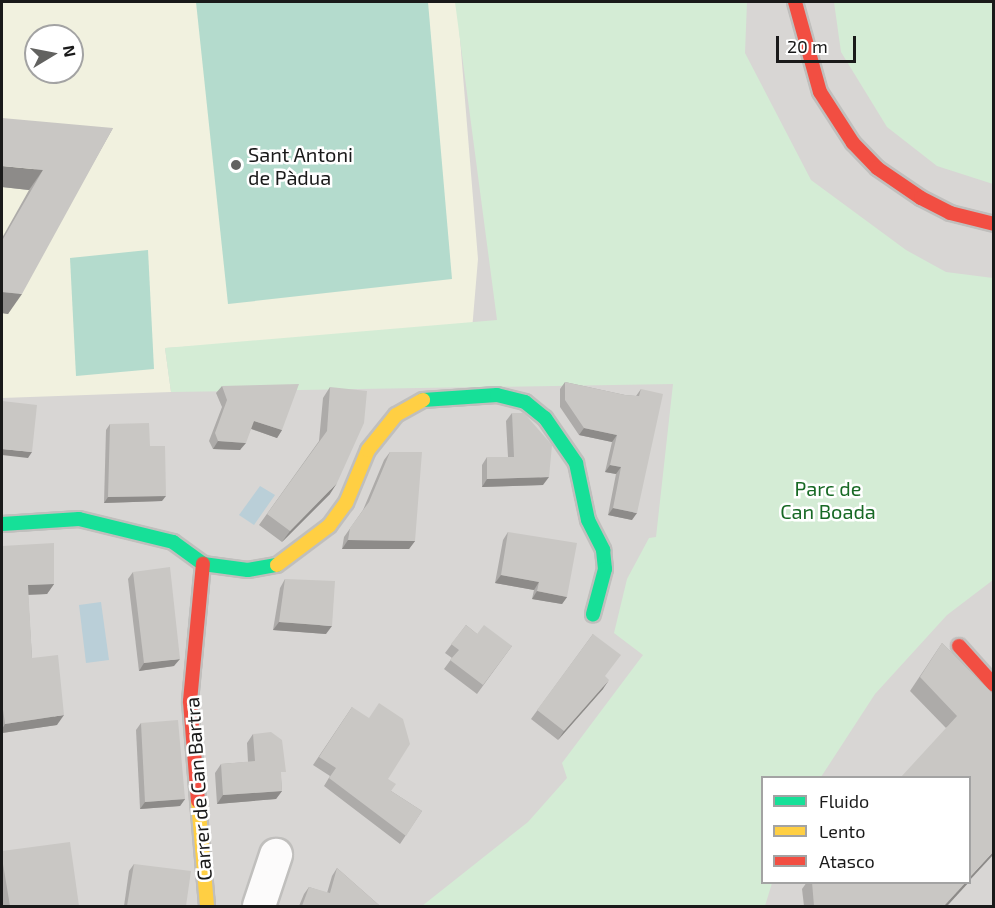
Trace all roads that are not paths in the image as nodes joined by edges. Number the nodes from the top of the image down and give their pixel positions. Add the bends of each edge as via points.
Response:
1 (795, 2) edge
2 (993, 224) edge
3 (2, 524) edge
4 (203, 564) junction
5 (593, 614) dead end
6 (959, 646) dead end
7 (993, 685) edge
8 (276, 855) dead end
9 (207, 906) edge
10 (259, 906) edge

1 - 2 street via 820,92 854,143 877,168 921,198 950,213
3 - 4 street via 34,518 129,527 173,542
4 - 5 street via 248,570 285,564 335,519 368,450 396,415 425,399 497,395 525,402 545,418 576,463 588,520 603,550 605,569
4 - 9 street, Carrer de Can Bartra via 190,701
6 - 7 street
8 - 10 street

